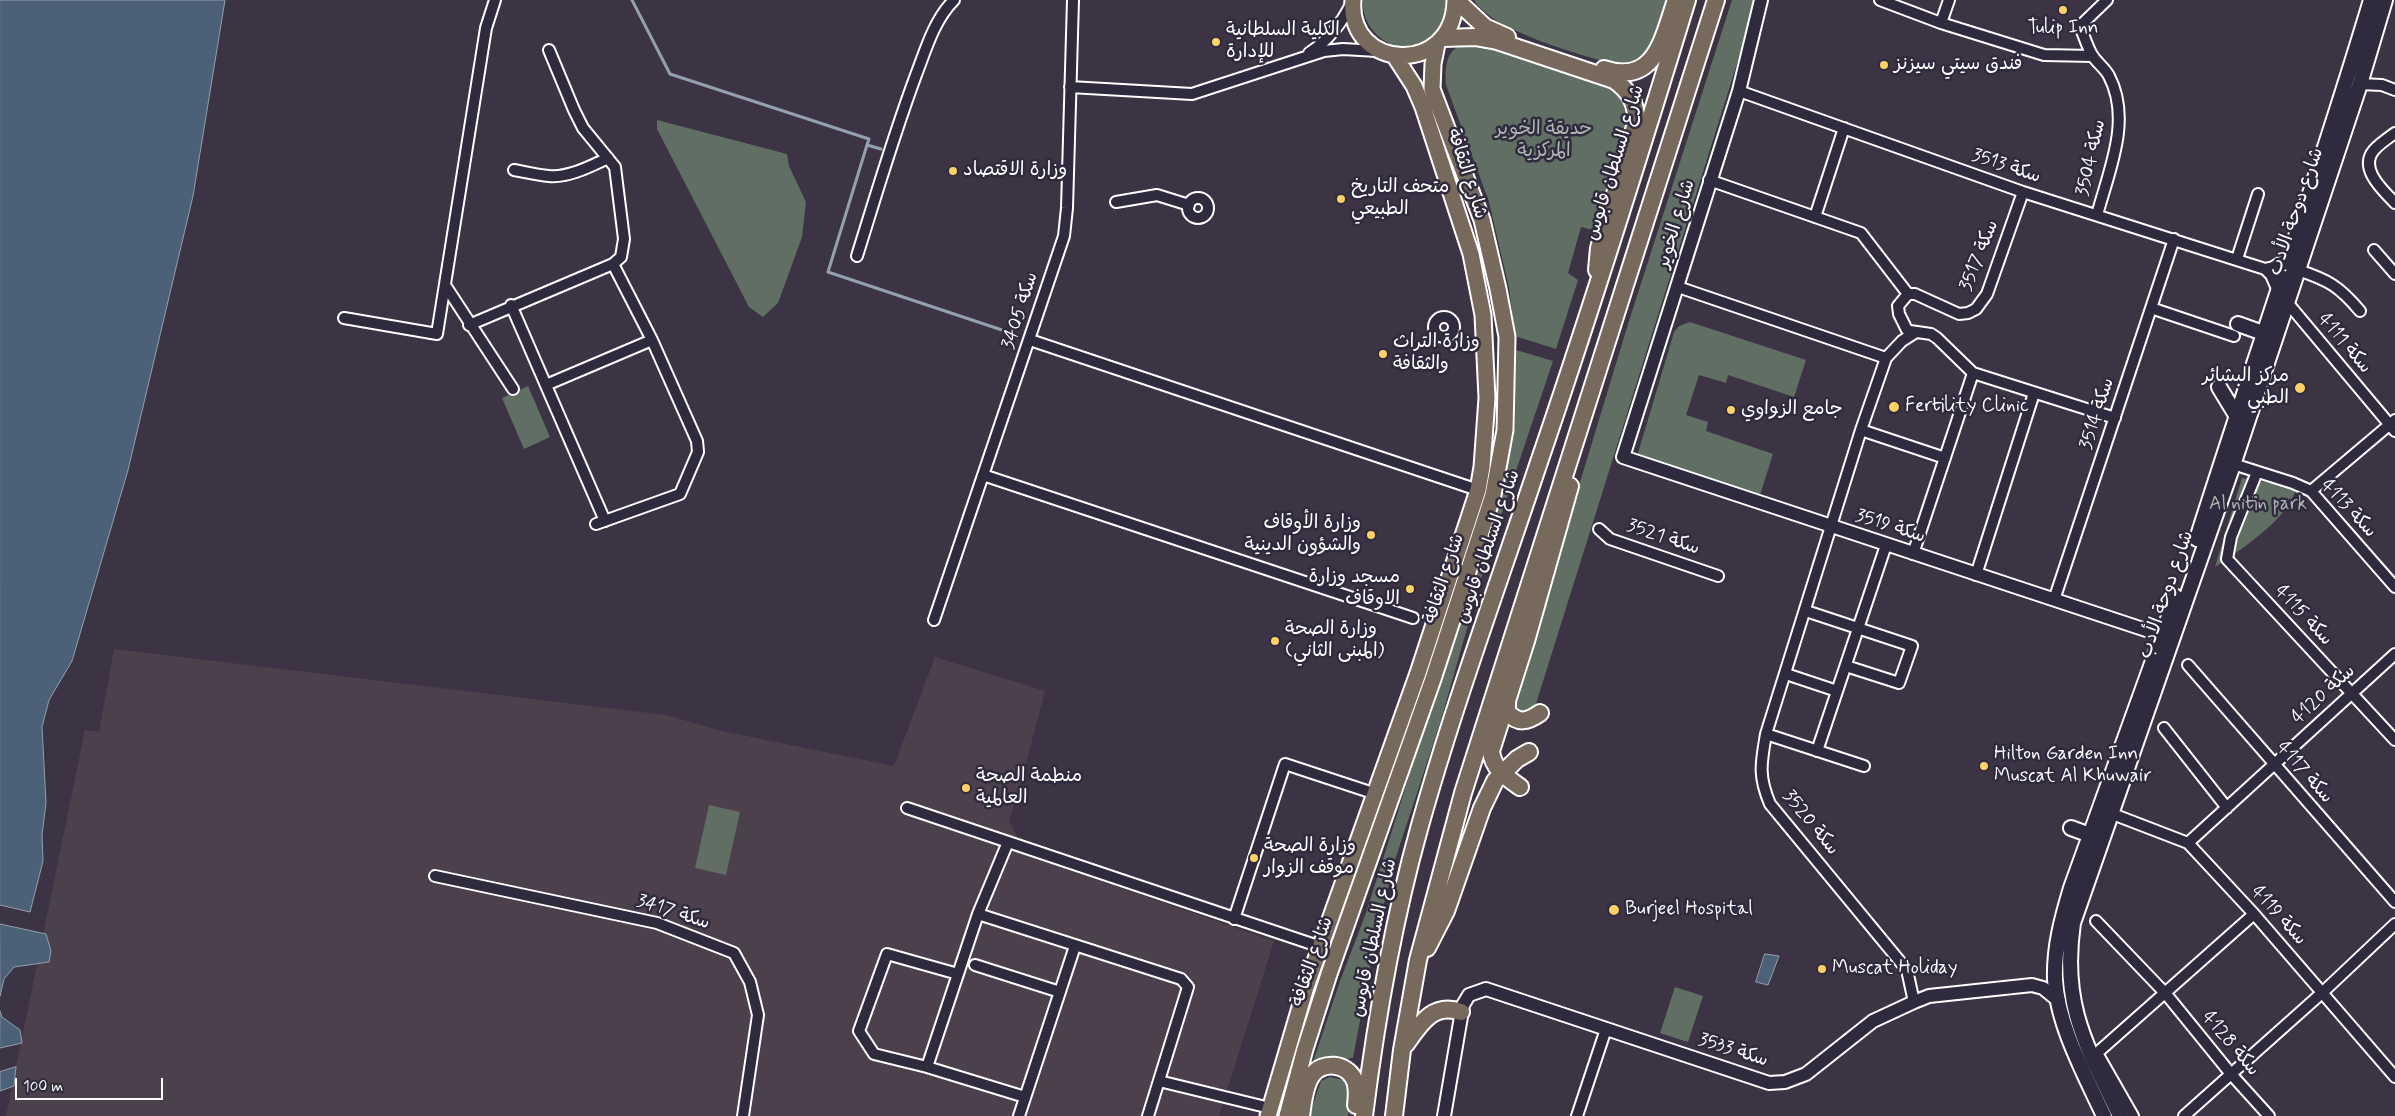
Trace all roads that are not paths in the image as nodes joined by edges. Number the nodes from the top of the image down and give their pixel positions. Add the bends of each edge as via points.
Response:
1 (495, 0) edge
2 (954, 0) edge
3 (1073, 0) edge
4 (1456, 0) edge
5 (1676, 0) edge
6 (1687, 0) edge
7 (1716, 0) edge
8 (1761, 0) edge
9 (1949, 0) edge
10 (2107, 0) edge
11 (2371, 0) edge
12 (2385, 0) edge
13 (1353, 1) edge
14 (1880, 1) edge
15 (1941, 23) junction
16 (1440, 41) junction
17 (549, 50) dead end
18 (1388, 54) junction
19 (2093, 56) junction
20 (1304, 57) junction
21 (2360, 84) junction
22 (1070, 87) junction
23 (2395, 90) edge
24 (1739, 91) junction
25 (1844, 128) junction
26 (2395, 133) edge
27 (608, 158) junction
28 (514, 170) dead end
29 (1709, 180) junction
30 (2023, 192) junction
31 (2258, 194) dead end
32 (1116, 202) dead end
33 (2395, 203) edge
34 (1189, 205) dead end
35 (2097, 215) junction
36 (1815, 217) junction
37 (2174, 239) junction
38 (2374, 250) dead end
39 (857, 256) dead end
40 (2288, 258) junction
41 (2237, 259) junction
42 (613, 264) junction
43 (2264, 269) junction
44 (2298, 270) junction
45 (2395, 274) edge
46 (445, 285) junction
47 (1678, 287) junction
48 (1598, 288) junction
49 (1908, 294) junction
50 (2282, 296) junction
51 (511, 305) junction
52 (2151, 308) junction
53 (2360, 311) dead end
54 (344, 318) dead end
55 (469, 324) junction
56 (2236, 330) joint
57 (1909, 333) junction
58 (2264, 333) junction
59 (652, 340) junction
60 (1030, 340) junction
61 (1602, 356) junction
62 (1886, 358) junction
63 (1974, 373) junction
64 (546, 385) junction
65 (2219, 387) dead end
66 (513, 389) dead end
67 (2034, 393) junction
68 (2236, 415) junction
69 (2115, 418) junction
70 (2393, 425) edge
71 (1861, 430) junction
72 (1504, 441) junction
73 (1623, 457) joint
74 (1945, 458) junction
75 (2233, 464) junction
76 (2257, 472) junction
77 (984, 475) junction
78 (1478, 490) junction
79 (2311, 491) junction
80 (1830, 527) junction
81 (1598, 529) dead end
82 (1886, 544) junction
83 (1913, 554) junction
84 (1976, 575) junction
85 (1718, 576) dead end
86 (2395, 587) edge
87 (2054, 600) junction
88 (1459, 602) junction
89 (1806, 611) junction
90 (1413, 618) dead end
91 (934, 620) dead end
92 (2166, 626) junction
93 (1858, 628) junction
94 (2146, 630) junction
95 (2157, 650) junction
96 (2395, 654) edge
97 (2188, 665) dead end
98 (1846, 666) junction
99 (1786, 674) junction
100 (1838, 691) junction
101 (2351, 694) junction
102 (1507, 697) junction
103 (1540, 713) dead end
104 (2164, 728) dead end
105 (1766, 734) junction
106 (2395, 740) edge
107 (1818, 751) junction
108 (1528, 752) dead end
109 (2273, 764) junction
110 (1864, 766) dead end
111 (1502, 773) junction
112 (1520, 787) dead end
113 (1376, 794) junction
114 (907, 808) dead end
115 (2227, 808) junction
116 (2110, 813) junction
117 (2071, 828) dead end
118 (2090, 835) junction
119 (1008, 842) junction
120 (2188, 844) junction
121 (435, 876) dead end
122 (2395, 902) edge
123 (978, 914) junction
124 (2254, 914) junction
125 (1234, 918) junction
126 (2096, 921) dead end
127 (2395, 924) edge
128 (1076, 946) junction
129 (1321, 947) junction
130 (2056, 955) junction
131 (1418, 960) junction
132 (975, 965) dead end
133 (958, 974) junction
134 (2032, 985) junction
135 (1060, 992) junction
136 (2323, 992) junction
137 (2166, 994) junction
138 (2059, 1001) junction
139 (1914, 1002) junction
140 (1461, 1012) junction
141 (1606, 1029) junction
142 (1402, 1050) junction
143 (928, 1068) junction
144 (2231, 1074) junction
145 (2395, 1077) edge
146 (1159, 1081) junction
147 (1024, 1097) junction
148 (1269, 1112) edge
149 (743, 1116) edge
150 (1019, 1116) edge
151 (1148, 1116) edge
152 (1287, 1116) edge
153 (1301, 1116) edge
154 (1356, 1116) edge
155 (1364, 1116) edge
156 (1394, 1116) edge
157 (1444, 1116) edge
158 (1577, 1116) edge
159 (2104, 1116) edge
160 (2120, 1116) edge
161 (2133, 1116) edge
162 (2184, 1116) edge
163 (2269, 1116) edge

1 - 46 street via 486,28
2 - 39 street via 929,41 900,118
3 - 22 street, سكة 3405
4 - 5 highway via 1474,18 1497,33 1607,70 1626,73 1644,67 1657,53
4 - 16 main road, شارع الثقافة via 1453,20
6 - 48 highway, شارع السلطان قابوس
7 - 61 highway
8 - 24 street, شارع الخوير
9 - 15 street
10 - 19 street, سكة 3504 via 2080,26
11 - 40 main road, شارع دوحة الأدب via 2336,117
12 - 21 main road, شارع دوحة الأدب
13 - 18 main road, شارع الثقافة via 1358,28 1373,46
13 - 20 street via 1328,38
14 - 15 street
15 - 19 street via 2044,55
16 - 18 main road via 1417,54
16 - 48 highway via 1475,37 1497,41 1614,80 1630,94 1636,123 1599,248
16 - 72 main road, شارع الثقافة via 1433,64 1432,89 1482,220 1505,329 1508,360
17 - 27 street via 583,128
18 - 20 street via 1343,49
18 - 78 main road, شارع الثقافة via 1414,86 1423,107 1471,254 1479,291 1486,336 1487,398
19 - 35 street, سكة 3504 via 2108,75 2118,99 2120,116 2118,136
20 - 22 street via 1192,94
21 - 23 street via 2382,85
21 - 44 main road, شارع دوحة الأدب
22 - 60 street, سكة 3405 via 1064,236
24 - 25 street, سكة 3513
24 - 29 street, شارع الخوير
25 - 30 street, سكة 3513
25 - 36 street
26 - 33 street via 2373,150 2369,161 2373,178
27 - 28 street via 559,176
27 - 42 street via 616,167 624,239 620,257
29 - 36 street
29 - 47 street, شارع الخوير
30 - 35 street, سكة 3513
30 - 49 street, سكة 3517 via 1987,294 1976,309 1959,314 1915,294
31 - 41 street
32 - 34 street via 1157,195
35 - 37 street, سكة 3513
36 - 49 street via 1861,233
37 - 41 street, سكة 3513
37 - 52 street, سكة 3514
38 - 45 street
40 - 43 street
40 - 50 main road, شارع دوحة الأدب
41 - 43 street, سكة 3513
42 - 51 street
42 - 59 street
43 - 50 street via 2271,274
44 - 50 main road, شارع دوحة الأدب
44 - 53 street via 2337,286
46 - 54 street via 437,334
46 - 55 street
47 - 62 street
47 - 73 street, شارع الخوير
48 - 155 highway, شارع السلطان قابوس via 1454,714 1419,828 1372,1053
49 - 57 street via 1898,306
50 - 58 main road, شارع دوحة الأدب
50 - 70 street, سكة 4111
50 - 75 main road, شارع دوحة الأدب
51 - 55 street
51 - 64 street
52 - 56 street
52 - 69 street, سكة 3514
55 - 66 street
56 - 58 main road
57 - 62 street
57 - 63 street via 1931,334
58 - 68 main road, شارع دوحة الأدب
59 - 64 street
59 - 64 street via 697,441 698,452 680,494 601,522
60 - 77 street, سكة 3405
60 - 78 street
61 - 102 highway via 1560,527
61 - 131 highway via 1483,727
62 - 71 street
63 - 67 street
63 - 74 street
65 - 68 main road
67 - 69 street
67 - 84 street
68 - 92 main road, شارع دوحة الأدب
69 - 87 street, سكة 3514
70 - 79 street
71 - 74 street
71 - 80 street
72 - 78 main road via 1490,482
72 - 88 main road, شارع الثقافة via 1493,494
73 - 80 street, سكة 3519
74 - 83 street
75 - 76 street, سكة 4113
75 - 116 main road, شارع دوحة الأدب
76 - 79 street, سكة 4113
76 - 101 street, سكة 4115 via 2231,537 2227,559
77 - 90 street
77 - 91 street, سكة 3405
78 - 88 main road via 1485,500
78 - 113 main road, شارع الثقافة
79 - 86 street, سكة 4113
80 - 82 street, سكة 3519
80 - 89 street, سكة 3520
81 - 85 street, سكة 3521 via 1610,539
82 - 83 street, سكة 3519
82 - 93 street
83 - 84 street, سكة 3519
84 - 87 street, سكة 3519
87 - 94 street, سكة 3519
88 - 152 main road, شارع الثقافة via 1329,974
89 - 93 street
89 - 99 street, سكة 3520
92 - 94 street, سكة 3519
92 - 95 main road, شارع دوحة الأدب
93 - 98 street
93 - 98 street via 1912,646 1899,683
94 - 95 street via 2154,639
95 - 118 main road, شارع دوحة الأدب
96 - 101 street, سكة 4120
97 - 109 street, سكة 4117
98 - 100 street
99 - 100 street
99 - 105 street, سكة 3520
100 - 107 street
101 - 106 street, سكة 4115
101 - 109 street, سكة 4120
102 - 103 highway via 1507,712 1512,718 1521,721
102 - 111 highway via 1491,751 1492,762
104 - 115 street
105 - 107 street
105 - 139 street, سكة 3520 via 1760,767 1763,789 1770,804 1908,970
107 - 110 street
108 - 111 highway
109 - 115 street, سكة 4120
109 - 122 street, سكة 4117
111 - 112 highway
111 - 131 highway via 1482,808 1443,918
113 - 125 street via 1285,764
113 - 129 main road, شارع الثقافة
114 - 119 street
115 - 120 street, سكة 4120
116 - 120 street, سكة 4119
116 - 160 main road, شارع دوحة الأدب via 2072,923 2069,972 2078,1024
117 - 118 main road
118 - 130 main road, شارع دوحة الأدب via 2071,888
119 - 123 street
119 - 125 street
120 - 124 street, سكة 4119
121 - 149 street, سكة 3417 via 657,923 734,953 750,982 758,1015
123 - 128 street
123 - 133 street
124 - 136 street, سكة 4119
124 - 137 street
125 - 129 street
126 - 137 street, سكة 4128
127 - 136 street
128 - 135 street
128 - 146 street via 1180,979 1188,987
129 - 148 main road, شارع الثقافة via 1293,1027
130 - 134 street via 2047,977
130 - 138 main road, شارع دوحة الأدب
131 - 142 highway
132 - 135 street
133 - 143 street
133 - 143 street via 887,954 859,1031 874,1054
134 - 138 street via 2044,988
134 - 139 street, سكة 3533 via 1929,996
135 - 147 street
136 - 144 street
136 - 145 street, سكة 4119
137 - 144 street, سكة 4128
137 - 161 street via 2097,1053
138 - 159 main road, شارع دوحة الأدب via 2080,1064
139 - 141 street, سكة 3533 via 1873,1022 1806,1074 1777,1083 1754,1079
140 - 141 street, سكة 3533 via 1470,994 1486,989
140 - 142 highway via 1447,1009 1432,1012
140 - 157 street
141 - 158 street
142 - 156 highway
143 - 147 street
144 - 162 street
144 - 163 street, سكة 4128
146 - 148 street
146 - 151 street
147 - 150 street
153 - 154 highway via 1311,1076 1329,1065 1346,1069 1354,1078

